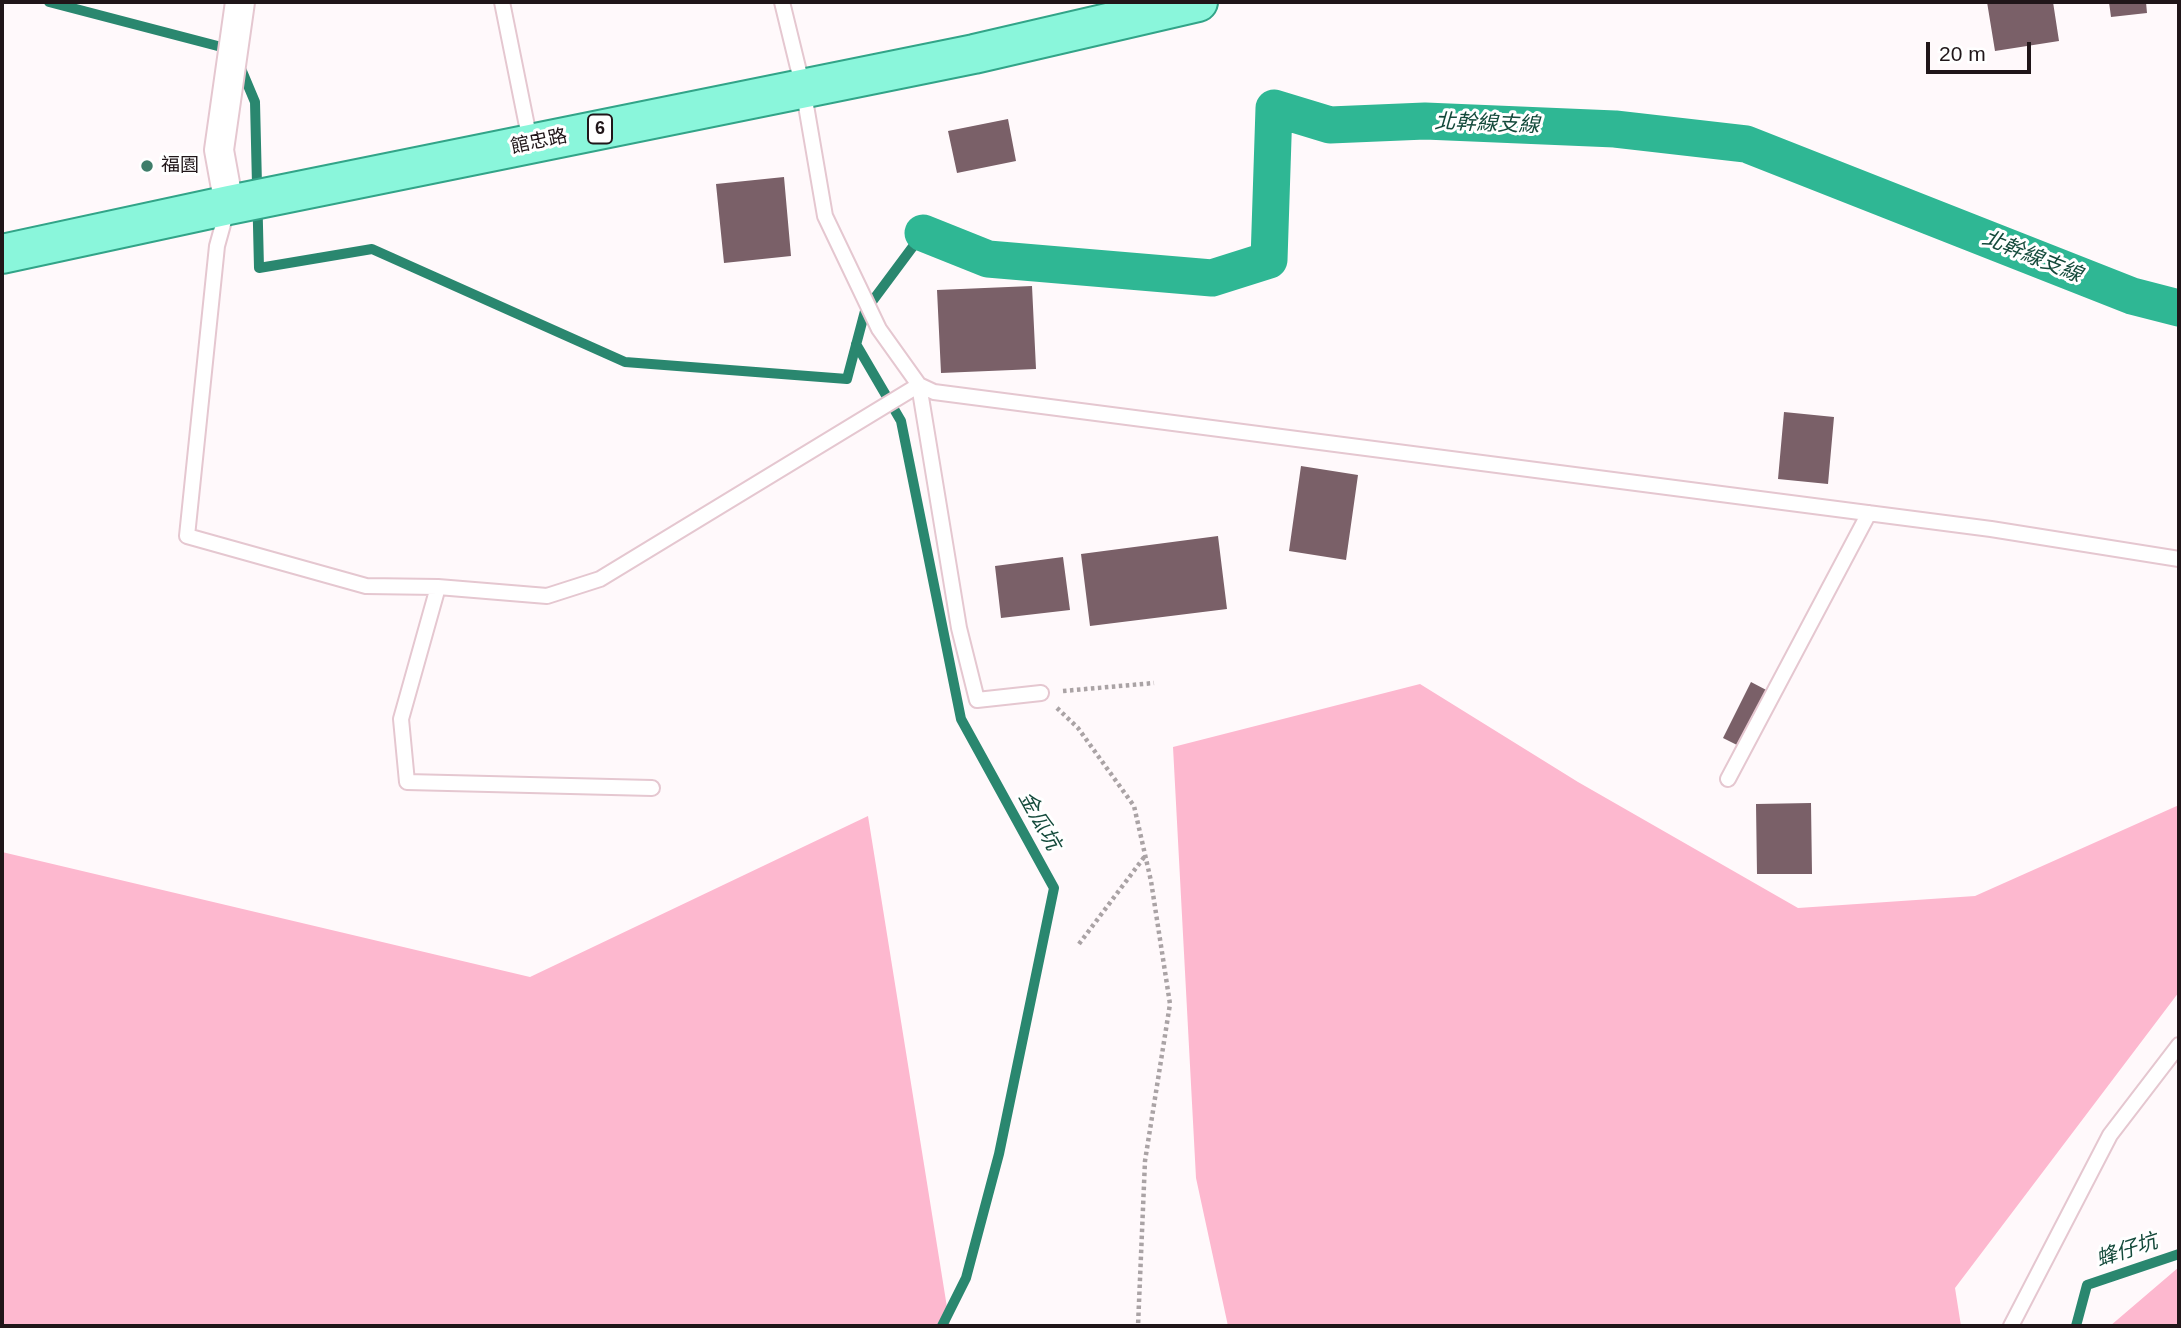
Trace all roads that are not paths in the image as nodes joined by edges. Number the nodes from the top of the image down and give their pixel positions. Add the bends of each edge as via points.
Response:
1 (240, 2) edge
2 (502, 2) edge
3 (782, 2) edge
4 (1198, 2) edge
5 (803, 88) junction
6 (531, 144) junction
7 (229, 205) junction
8 (2, 254) edge
9 (919, 385) junction
10 (1869, 513) junction
11 (2179, 559) edge
12 (438, 587) junction
13 (1041, 693) road end
14 (1728, 779) dead end
15 (652, 788) dead end
16 (2179, 1045) edge
17 (2011, 1326) edge

1 - 7 street via 219,150
2 - 6 lane
3 - 5 lane
4 - 5 main road, 館忠路 / 6
5 - 6 main road, 館忠路 / 6
5 - 9 lane via 825,216 879,329
6 - 7 main road, 館忠路 / 6
7 - 8 main road, 館忠路 / 6
7 - 12 lane via 217,246 187,536 366,586
9 - 10 lane via 933,392
9 - 12 lane via 600,579 547,596
9 - 13 lane via 959,628 977,700
10 - 11 lane
10 - 14 lane
12 - 15 lane via 401,719 407,782
16 - 17 lane via 2110,1135

